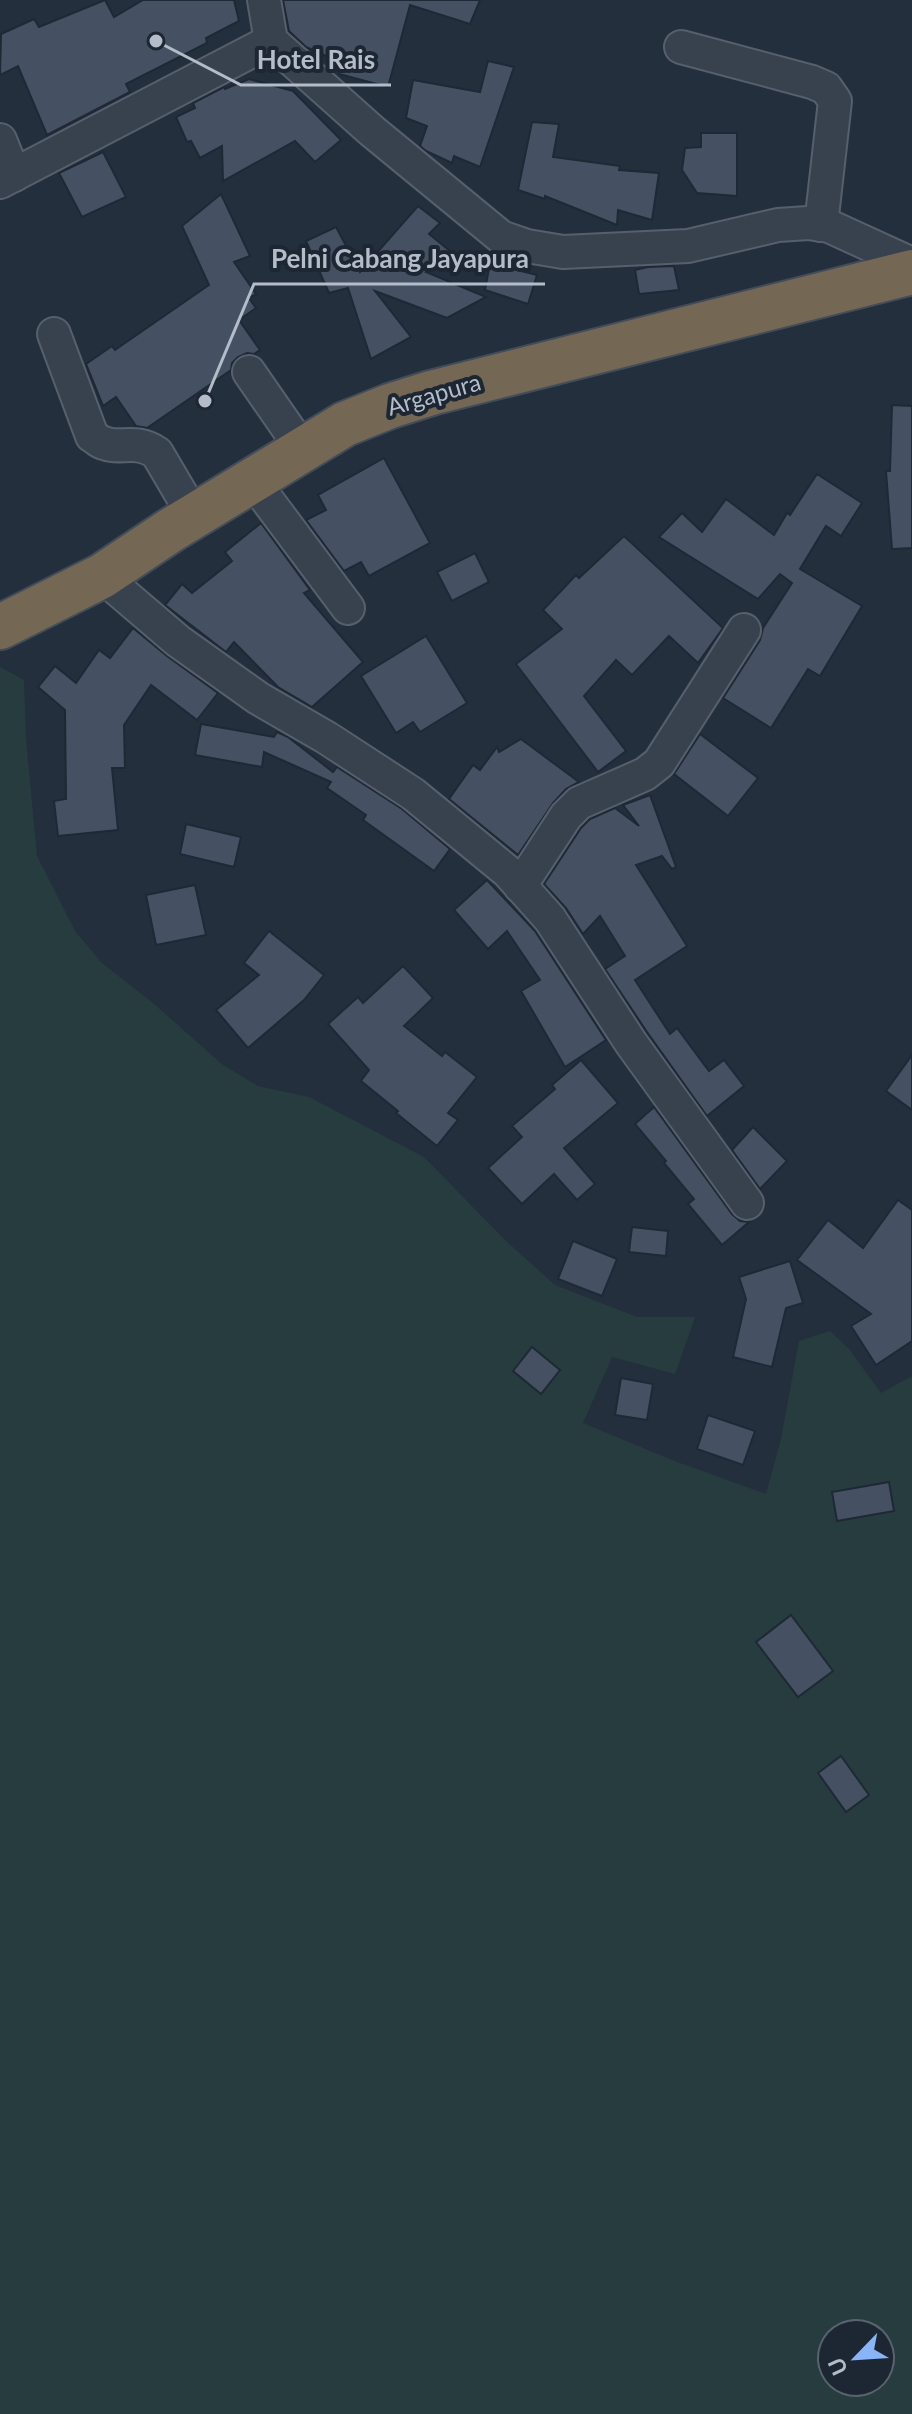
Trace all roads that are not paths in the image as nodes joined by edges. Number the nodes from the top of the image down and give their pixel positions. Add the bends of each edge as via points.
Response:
1 (264, 0) edge
2 (271, 41) junction
3 (681, 47) dead end
4 (0, 140) edge
5 (7, 178) edge
6 (821, 225) junction
7 (912, 264) edge
8 (912, 272) edge
9 (54, 334) dead end
10 (249, 372) dead end
11 (303, 450) junction
12 (253, 481) junction
13 (194, 516) junction
14 (102, 576) junction
15 (348, 608) dead end
16 (0, 627) edge
17 (744, 630) dead end
18 (520, 886) junction
19 (747, 1203) dead end

1 - 2 street
2 - 5 street
2 - 6 street via 501,237 527,246 563,252 688,246 778,225
3 - 6 street via 826,88 835,101
4 - 5 street
6 - 7 street
8 - 11 highway, Argapura via 431,393 345,424
9 - 13 street via 92,436 106,445 129,443 157,453
10 - 11 street
11 - 12 highway, Argapura
12 - 13 highway, Argapura
12 - 15 street
13 - 14 highway, Argapura
14 - 16 highway, Argapura
14 - 18 street via 178,641 247,690 413,794
17 - 18 street via 659,763 579,803
18 - 19 street via 550,919 631,1043

